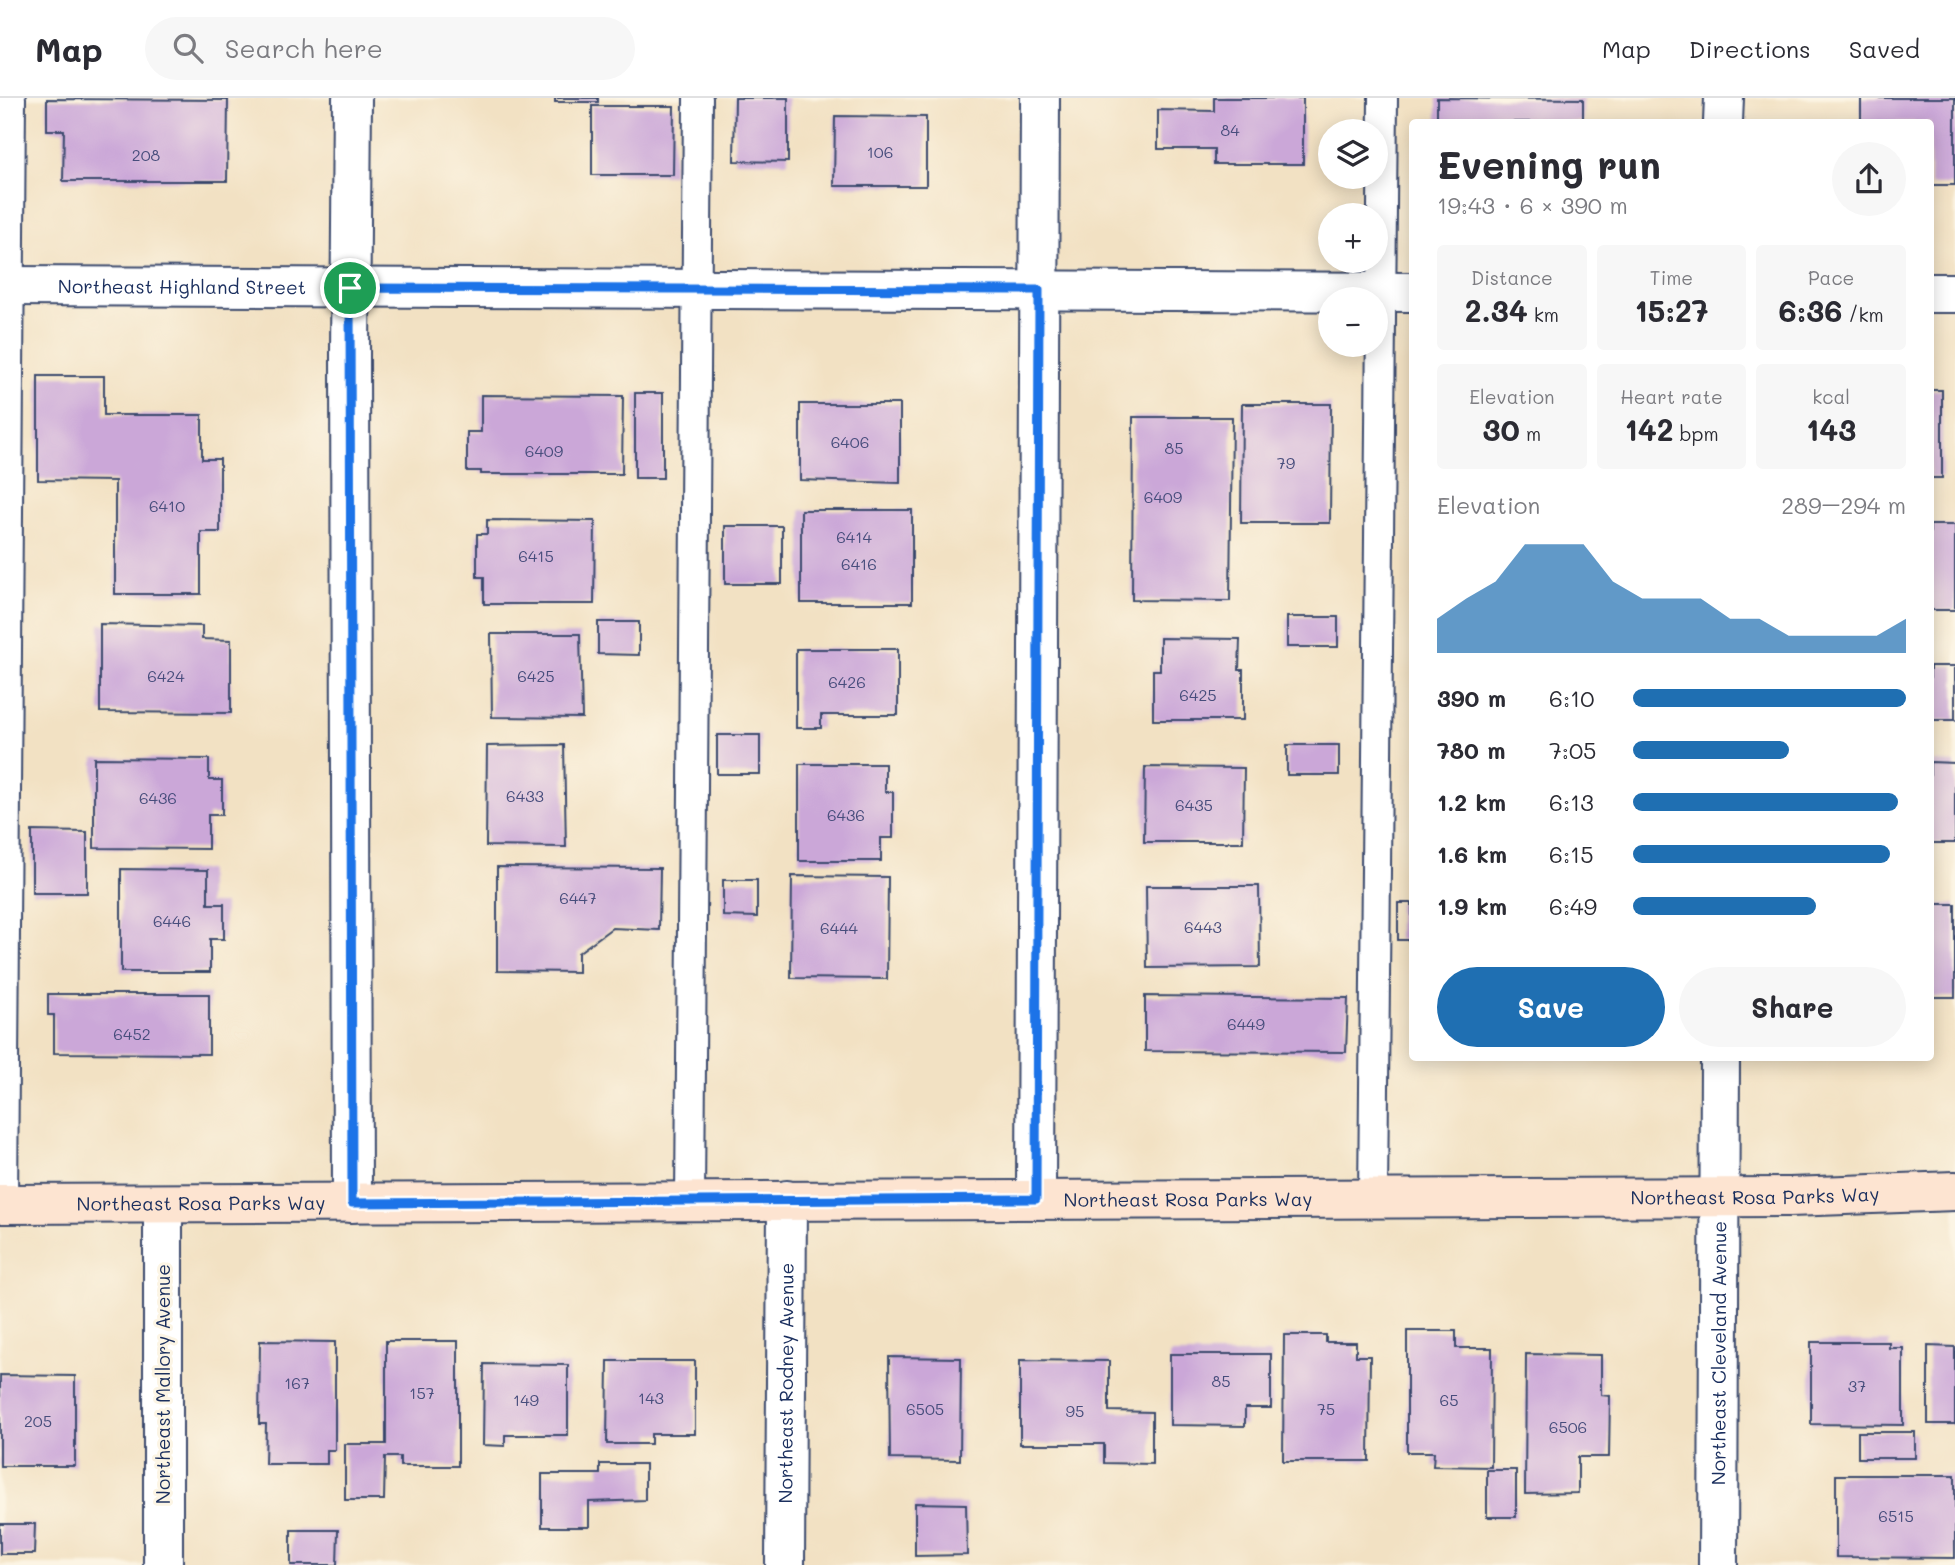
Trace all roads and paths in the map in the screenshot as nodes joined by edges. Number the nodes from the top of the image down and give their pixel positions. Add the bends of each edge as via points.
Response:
1 (11, 98) edge
2 (352, 98) edge
3 (698, 98) edge
4 (1040, 98) edge
5 (1383, 98) edge
6 (1724, 98) edge
7 (1723, 119) edge
8 (5, 286) edge
9 (350, 288) junction
10 (698, 289) junction
11 (1039, 290) junction
12 (1397, 292) edge
13 (1934, 293) edge
14 (1955, 293) edge
15 (1720, 1061) edge
16 (1955, 1191) edge
17 (1720, 1197) junction
18 (1036, 1199) junction
19 (1373, 1199) junction
20 (787, 1200) junction
21 (690, 1201) junction
22 (2, 1203) edge
23 (163, 1203) junction
24 (352, 1203) junction
25 (163, 1565) edge
26 (785, 1565) edge
27 (1718, 1565) edge

1 - 8 lane
2 - 9 street
3 - 10 lane
4 - 11 street
5 - 12 lane
6 - 7 street
8 - 9 street, Northeast Highland Street
8 - 22 lane
9 - 10 street, Northeast Highland Street
9 - 24 street
10 - 11 street, Northeast Highland Street
10 - 21 lane
11 - 12 street, Northeast Highland Street
11 - 18 street
12 - 19 lane
13 - 14 street
15 - 17 street, Northeast Cleveland Avenue
16 - 17 street, Northeast Rosa Parks Way
17 - 19 street, Northeast Rosa Parks Way
17 - 27 street, Northeast Cleveland Avenue
18 - 19 street, Northeast Rosa Parks Way
18 - 20 street, Northeast Rosa Parks Way
20 - 21 street, Northeast Rosa Parks Way
20 - 26 street, Northeast Rodney Avenue
21 - 24 street, Northeast Rosa Parks Way
22 - 23 street, Northeast Rosa Parks Way
23 - 24 street, Northeast Rosa Parks Way
23 - 25 street, Northeast Mallory Avenue

